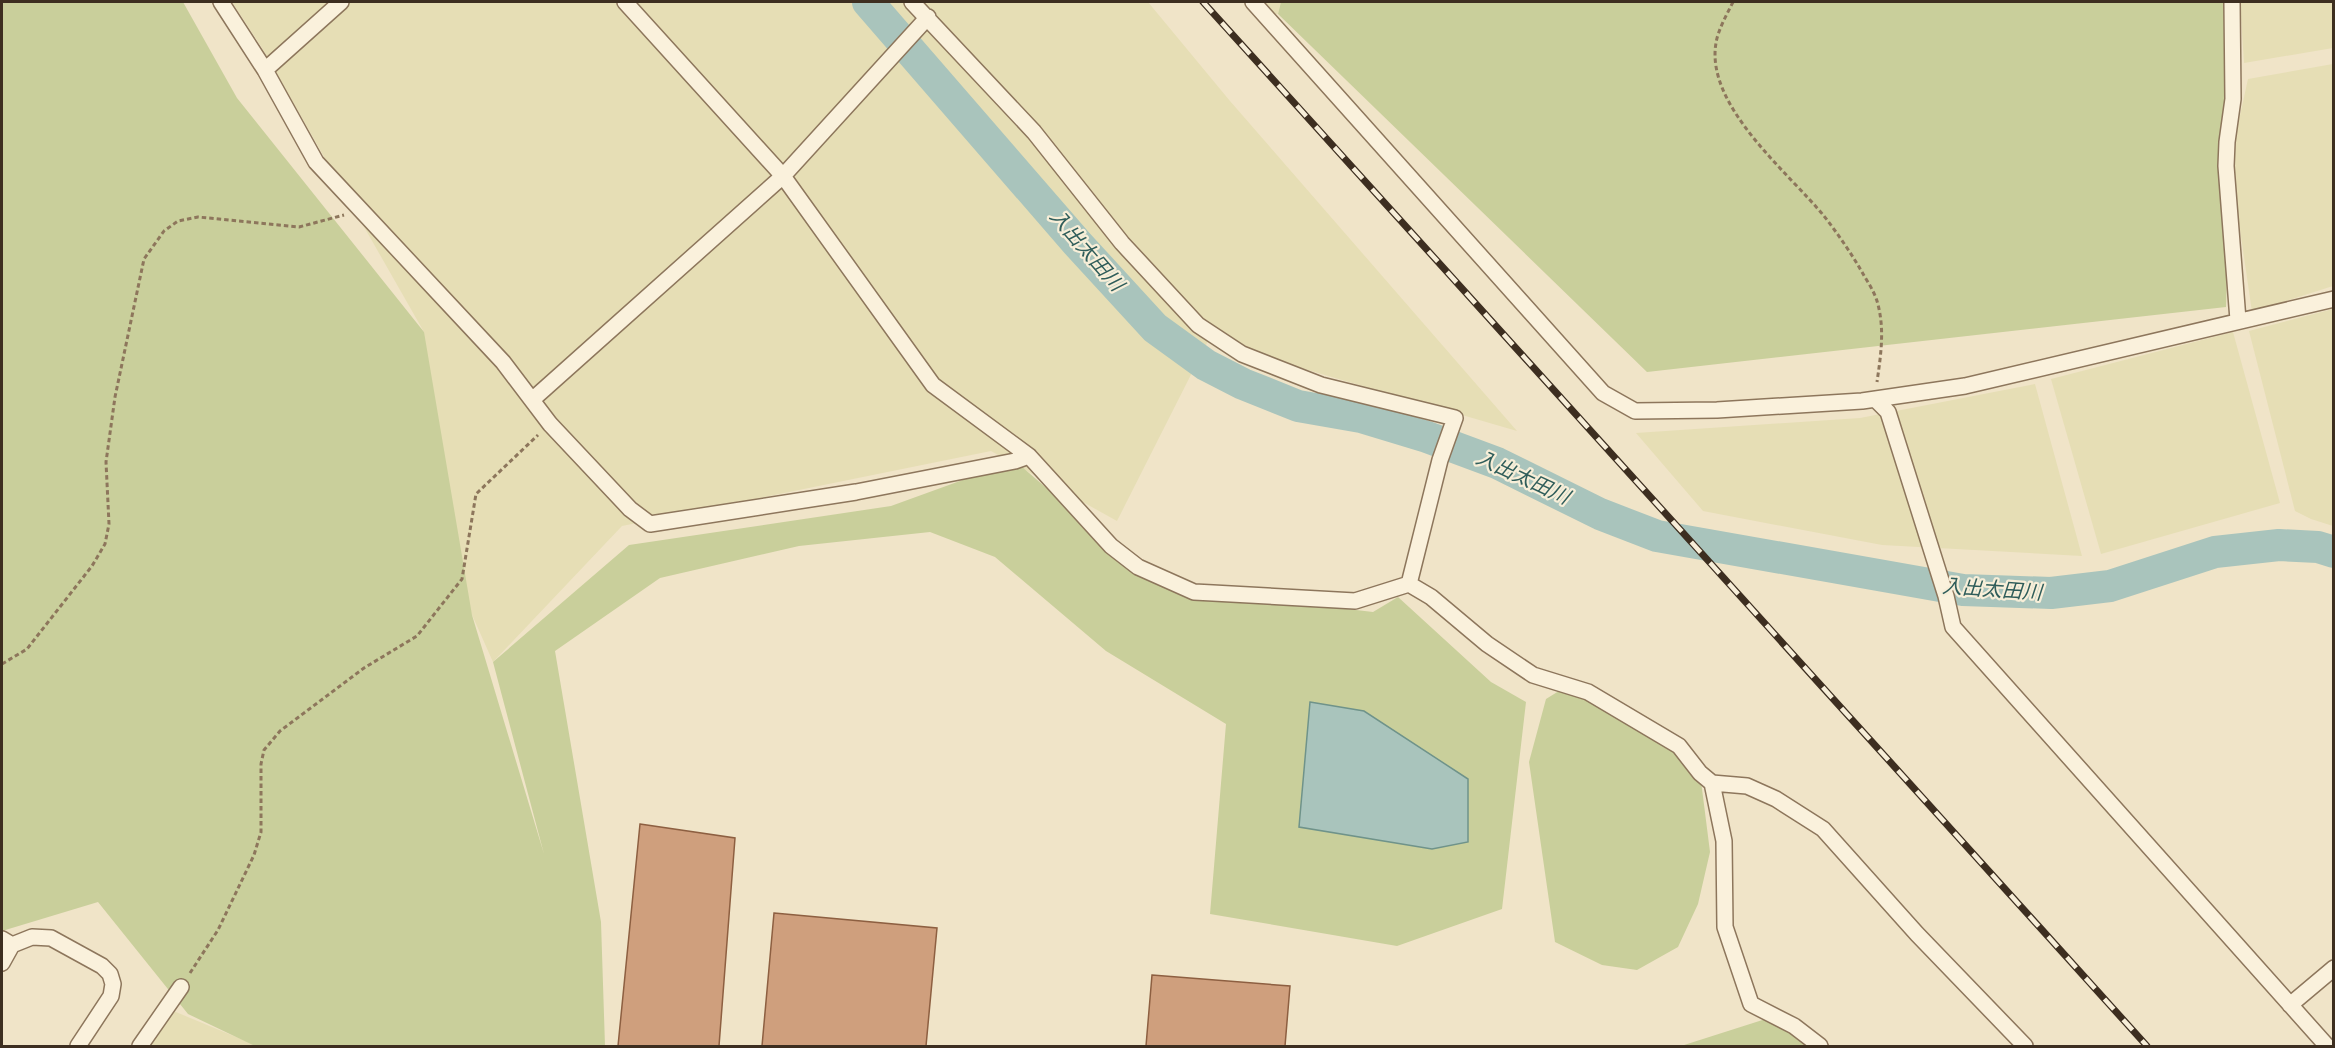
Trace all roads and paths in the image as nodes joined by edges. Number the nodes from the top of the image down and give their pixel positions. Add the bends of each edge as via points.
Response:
1 (221, 2) edge
2 (341, 2) edge
3 (625, 2) edge
4 (912, 2) edge
5 (1253, 2) edge
6 (1733, 2) edge
7 (2232, 2) edge
8 (928, 17) junction
9 (265, 70) junction
10 (783, 176) junction
11 (360, 210) junction
12 (2334, 299) edge
13 (2238, 320) junction
14 (1875, 399) junction
15 (532, 400) junction
16 (550, 424) junction
17 (1029, 456) junction
18 (1409, 584) junction
19 (2, 664) edge
20 (1712, 783) junction
21 (7, 942) edge
22 (2, 963) edge
23 (2334, 968) edge
24 (181, 987) joint
25 (2290, 1005) junction
26 (78, 1047) edge
27 (140, 1047) edge
28 (1820, 1047) edge
29 (2025, 1047) edge
30 (2327, 1047) edge

1 - 9 street
2 - 9 street
3 - 10 street
4 - 8 street
5 - 14 street via 1603,393 1635,411 1717,410
6 - 14 path via 1716,42 1720,83 1736,114 1848,248 1876,299 1882,348
7 - 13 street via 2233,99 2226,166
8 - 10 street
8 - 18 street via 1034,132 1122,243 1198,325 1242,354 1321,385 1455,418 1440,460
9 - 11 street via 316,162
10 - 15 street
10 - 17 street via 933,385
11 - 15 street via 502,362
11 - 19 path via 299,227 198,217 178,221 164,231 144,259 115,398 106,462 109,524 105,544 27,649
12 - 13 street
13 - 14 street via 1965,386
14 - 25 street via 1888,412 1953,627
15 - 16 street
16 - 17 street via 630,509 650,524 856,492
16 - 24 path via 476,494 462,579 417,636 364,668 280,731 264,750 261,832 254,855 218,930
17 - 18 street via 1111,546 1138,567 1194,592 1355,601
18 - 20 street via 1533,675 1588,692 1679,746
20 - 28 street via 1724,841 1725,927 1751,1004 1794,1026
20 - 29 street via 1747,786 1776,799 1823,830
21 - 22 street
21 - 26 street via 51,938 110,974 111,996
23 - 25 street
24 - 27 street
25 - 30 street

